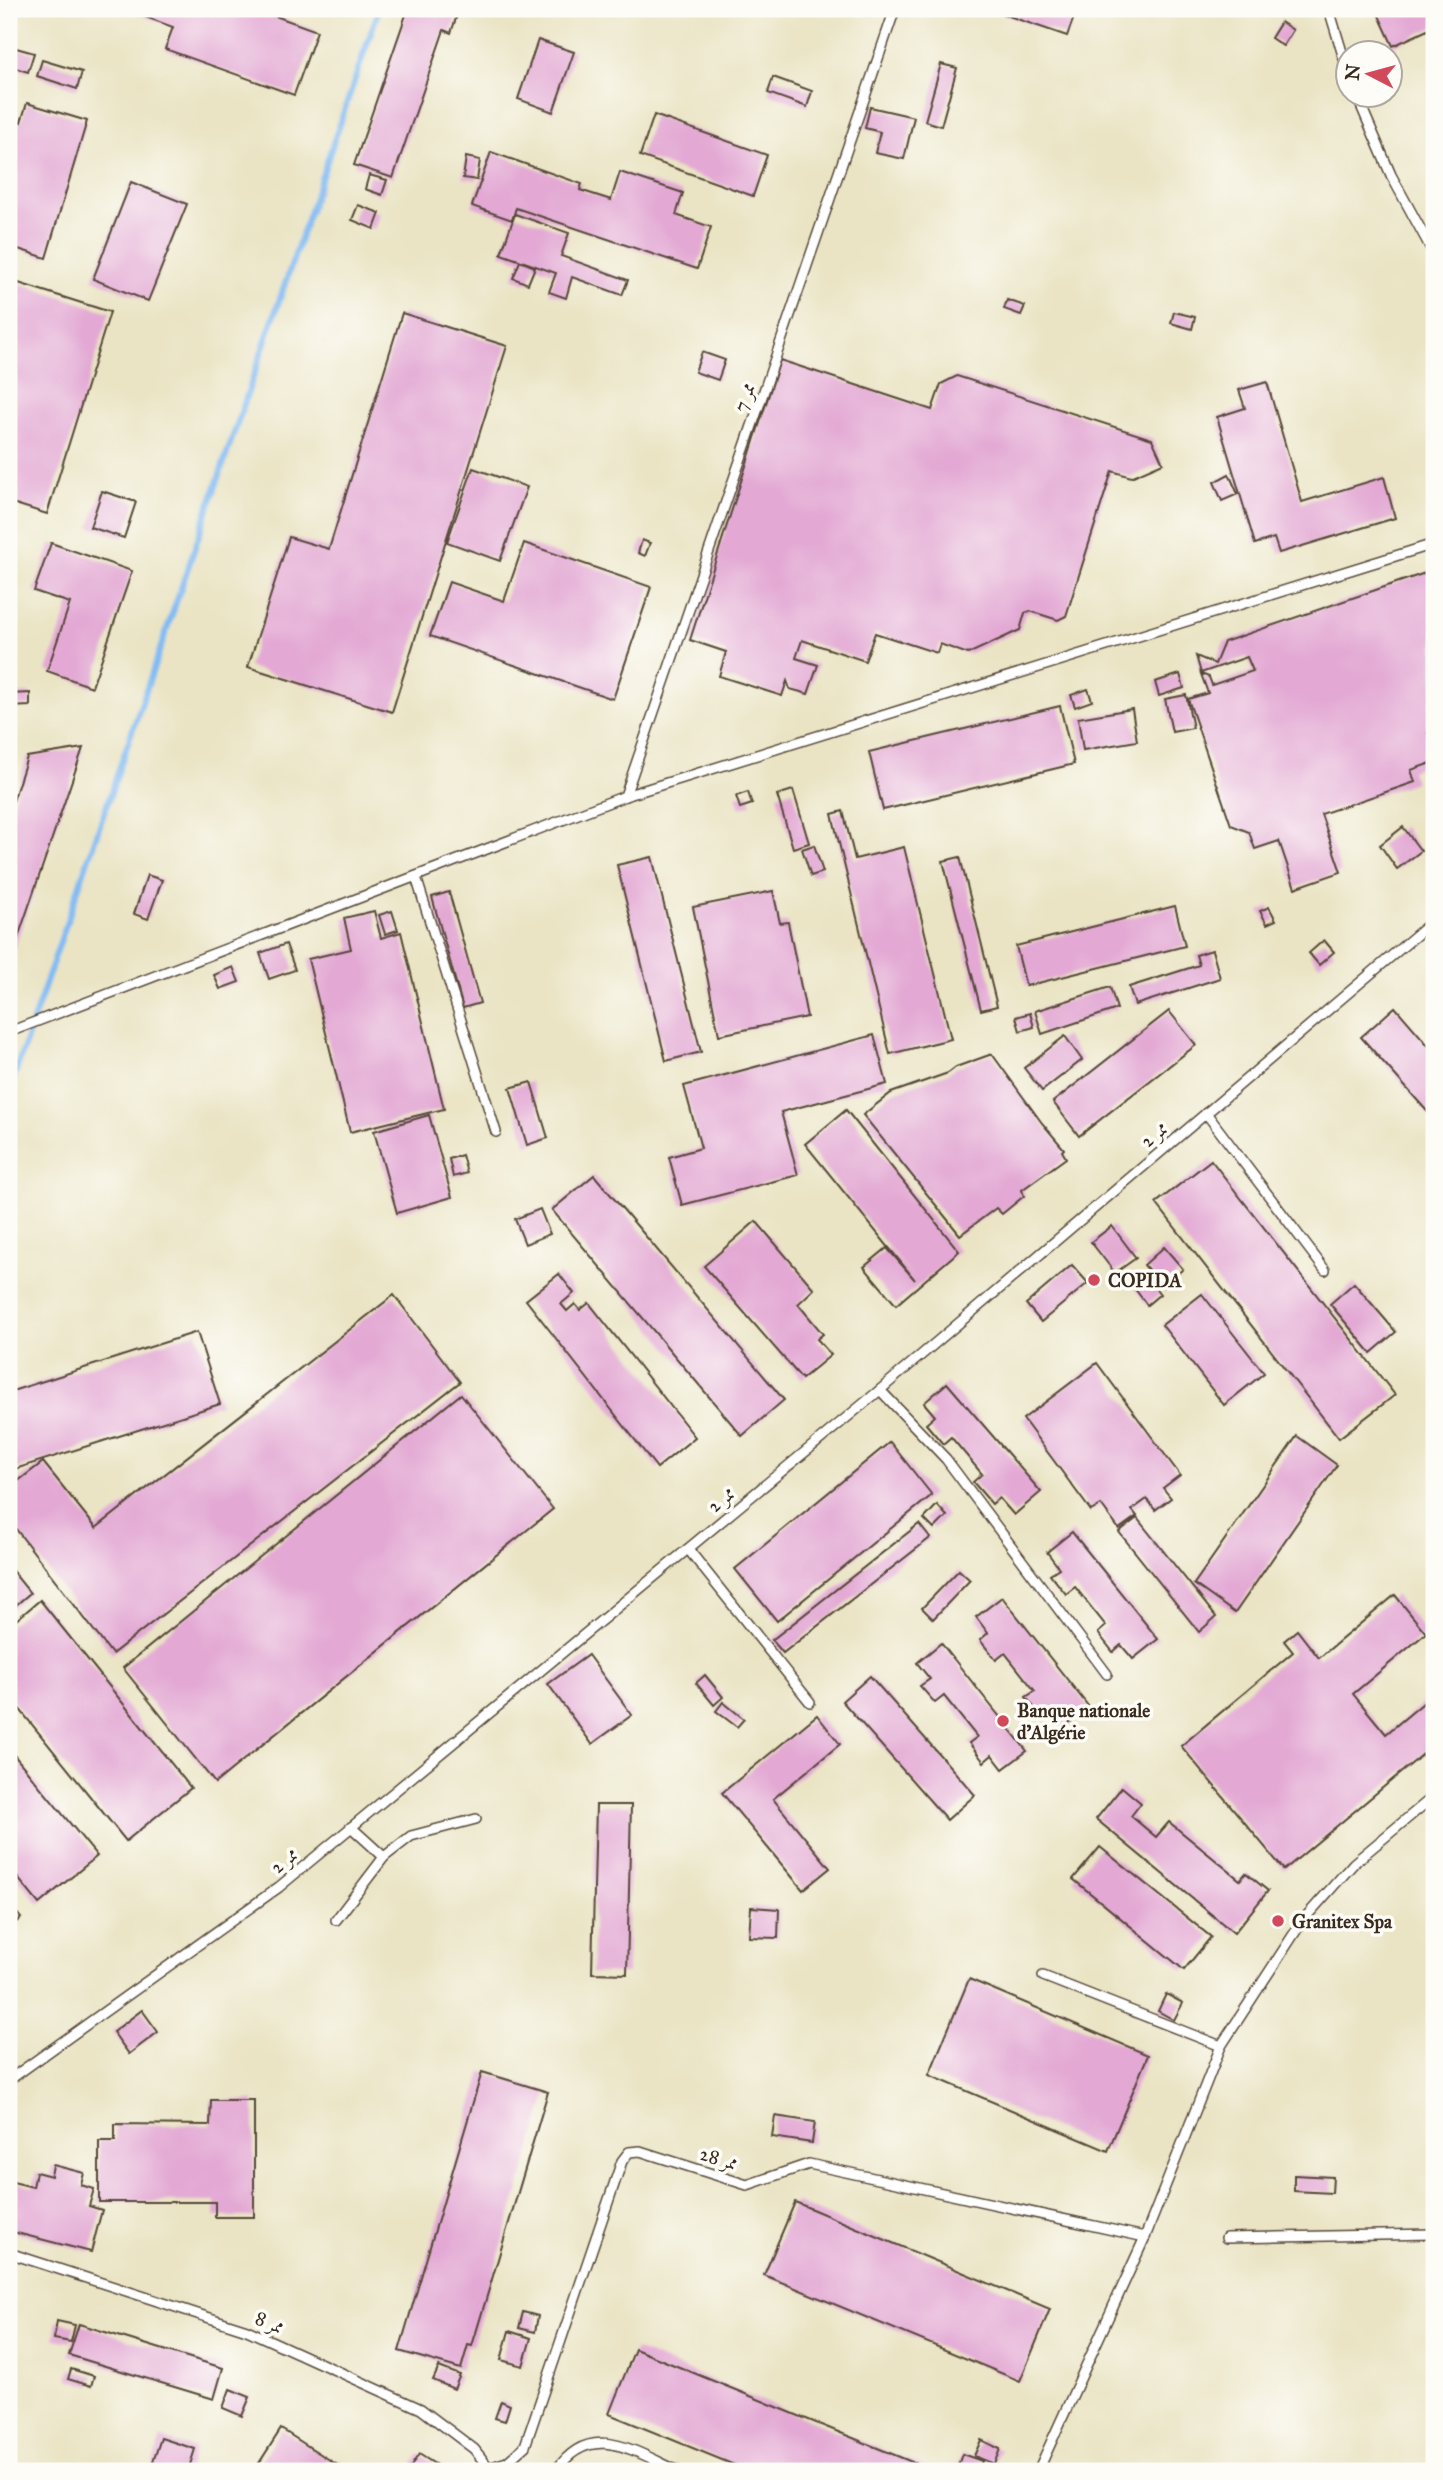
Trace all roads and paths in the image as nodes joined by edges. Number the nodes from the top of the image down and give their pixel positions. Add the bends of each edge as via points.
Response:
1 (895, 9) edge
2 (1329, 9) edge
3 (1338, 38) edge
4 (1362, 108) edge
5 (1434, 254) edge
6 (1434, 544) edge
7 (625, 796) junction
8 (416, 877) junction
9 (1434, 920) edge
10 (9, 1032) edge
11 (1206, 1113) junction
12 (496, 1132) dead end
13 (1325, 1270) dead end
14 (880, 1390) junction
15 (688, 1549) junction
16 (1107, 1674) dead end
17 (810, 1702) dead end
18 (1434, 1796) edge
19 (476, 1819) dead end
20 (351, 1827) junction
21 (384, 1857) junction
22 (336, 1920) dead end
23 (1043, 1976) dead end
24 (1221, 2046) junction
25 (9, 2080) edge
26 (1434, 2234) edge
27 (1145, 2237) junction
28 (1226, 2238) dead end
29 (9, 2253) edge
30 (488, 2470) edge
31 (555, 2471) edge
32 (678, 2471) edge
33 (1038, 2471) edge

1 - 7 lane, ممر 7
2 - 3 lane
4 - 5 lane via 1391,175
6 - 7 lane
7 - 8 lane
8 - 10 lane
8 - 12 lane
9 - 11 lane, ممر 2
11 - 13 lane
11 - 14 lane, ممر 2
14 - 15 lane, ممر 2
14 - 16 lane via 946,1458
15 - 17 lane
15 - 20 lane, ممر 2
18 - 24 lane via 1354,1863 1303,1920
19 - 21 lane via 411,1836
20 - 21 lane
20 - 25 lane, ممر 2 via 279,1887
21 - 22 lane
23 - 24 lane
24 - 27 lane
26 - 28 lane
27 - 30 lane, ممر 28 via 809,2164 747,2185 640,2151 629,2152 622,2161 525,2446 507,2462
27 - 33 lane
29 - 30 lane, ممر 8 via 247,2330 421,2409 474,2449
31 - 32 lane via 566,2456 591,2442 621,2446

